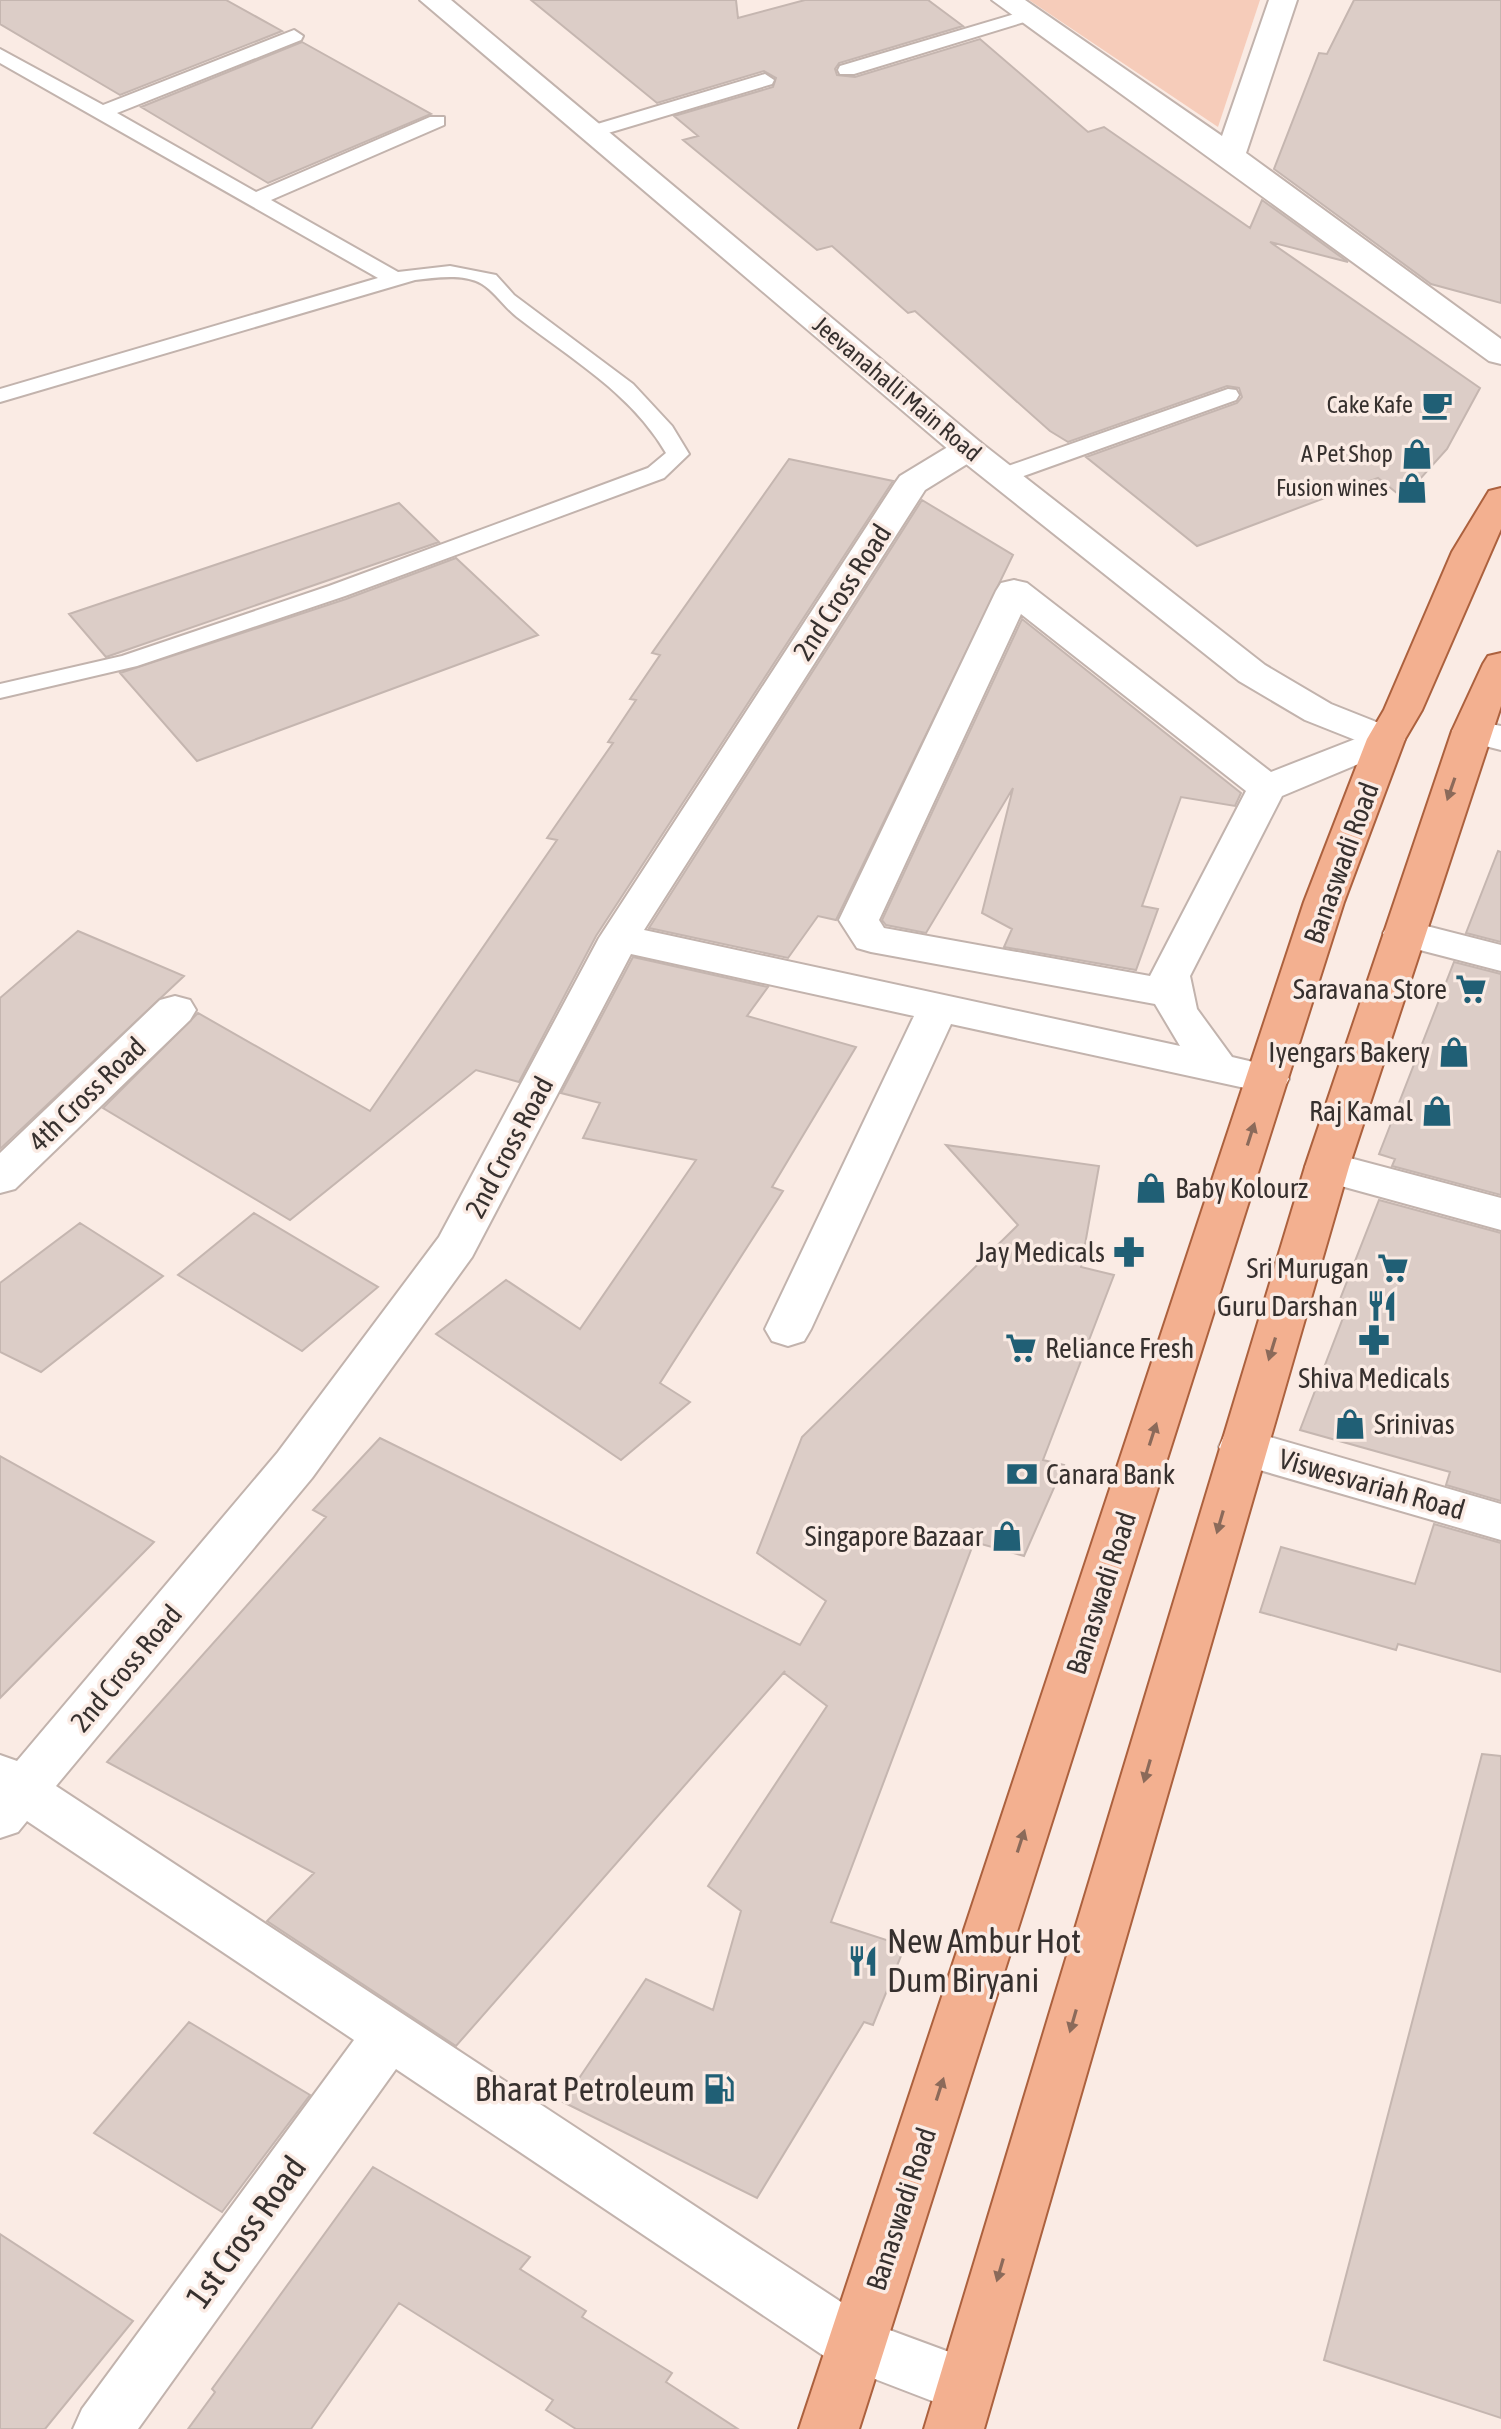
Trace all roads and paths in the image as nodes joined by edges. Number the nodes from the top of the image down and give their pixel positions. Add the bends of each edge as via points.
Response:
1 (434, 0) edge
2 (1283, 0) edge
3 (1017, 8) edge
4 (294, 36) dead end
5 (0, 55) edge
6 (847, 70) dead end
7 (765, 80) dead end
8 (103, 112) junction
9 (437, 121) dead end
10 (591, 132) junction
11 (1230, 156) junction
12 (255, 200) junction
13 (395, 279) junction
14 (1501, 354) edge
15 (1228, 395) dead end
16 (0, 396) edge
17 (968, 449) junction
18 (1002, 476) junction
19 (1501, 498) edge
20 (1501, 664) edge
21 (0, 691) edge
22 (1486, 735) edge
23 (1386, 739) junction
24 (1267, 788) junction
25 (1403, 933) junction
26 (619, 938) junction
27 (1501, 958) edge
28 (1174, 994) junction
29 (938, 1008) junction
30 (175, 1010) dead end
31 (1218, 1068) junction
32 (1268, 1079) junction
33 (1327, 1167) junction
34 (0, 1178) edge
35 (1501, 1214) edge
36 (788, 1329) dead end
37 (1242, 1447) junction
38 (1501, 1522) edge
39 (8, 1794) edge
40 (390, 2034) junction
41 (857, 2345) junction
42 (960, 2407) edge
43 (103, 2429) edge
44 (829, 2429) edge

1 - 10 street, Jeevanahalli Main Road
2 - 11 street
3 - 6 lane
3 - 11 street
4 - 8 lane
5 - 8 lane
7 - 10 lane
8 - 12 lane
9 - 12 lane
10 - 17 street, Jeevanahalli Main Road
11 - 14 street
12 - 13 lane
13 - 16 lane
13 - 21 lane via 458,271 489,279 667,431 678,454 656,473 337,591 129,661
15 - 18 lane
17 - 18 street, Jeevanahalli Main Road
17 - 26 street, 2nd Cross Road via 912,483
18 - 23 street, Jeevanahalli Main Road via 1252,673 1318,712
19 - 23 main road, Banaswadi Road via 1470,552
20 - 22 main road
22 -> 25 main road
23 - 24 street
23 - 32 main road, Banaswadi Road via 1324,902
24 - 28 street via 1170,976
24 - 28 street via 1014,591 859,920 871,939
25 - 27 street
25 - 33 main road
26 - 29 street
26 - 39 street, 2nd Cross Road via 456,1246 295,1465
28 - 31 street via 1177,1011
29 - 31 street
29 - 36 street
30 - 34 street, 4th Cross Road
31 - 32 street
41 -> 32 main road, Banaswadi Road
33 - 35 street
33 -> 37 main road
37 - 38 street, Viswesvariah Road
37 -> 42 main road
39 - 40 street
40 - 41 street
40 - 43 street, 1st Cross Road
41 - 42 street
41 - 44 main road, Banaswadi Road

